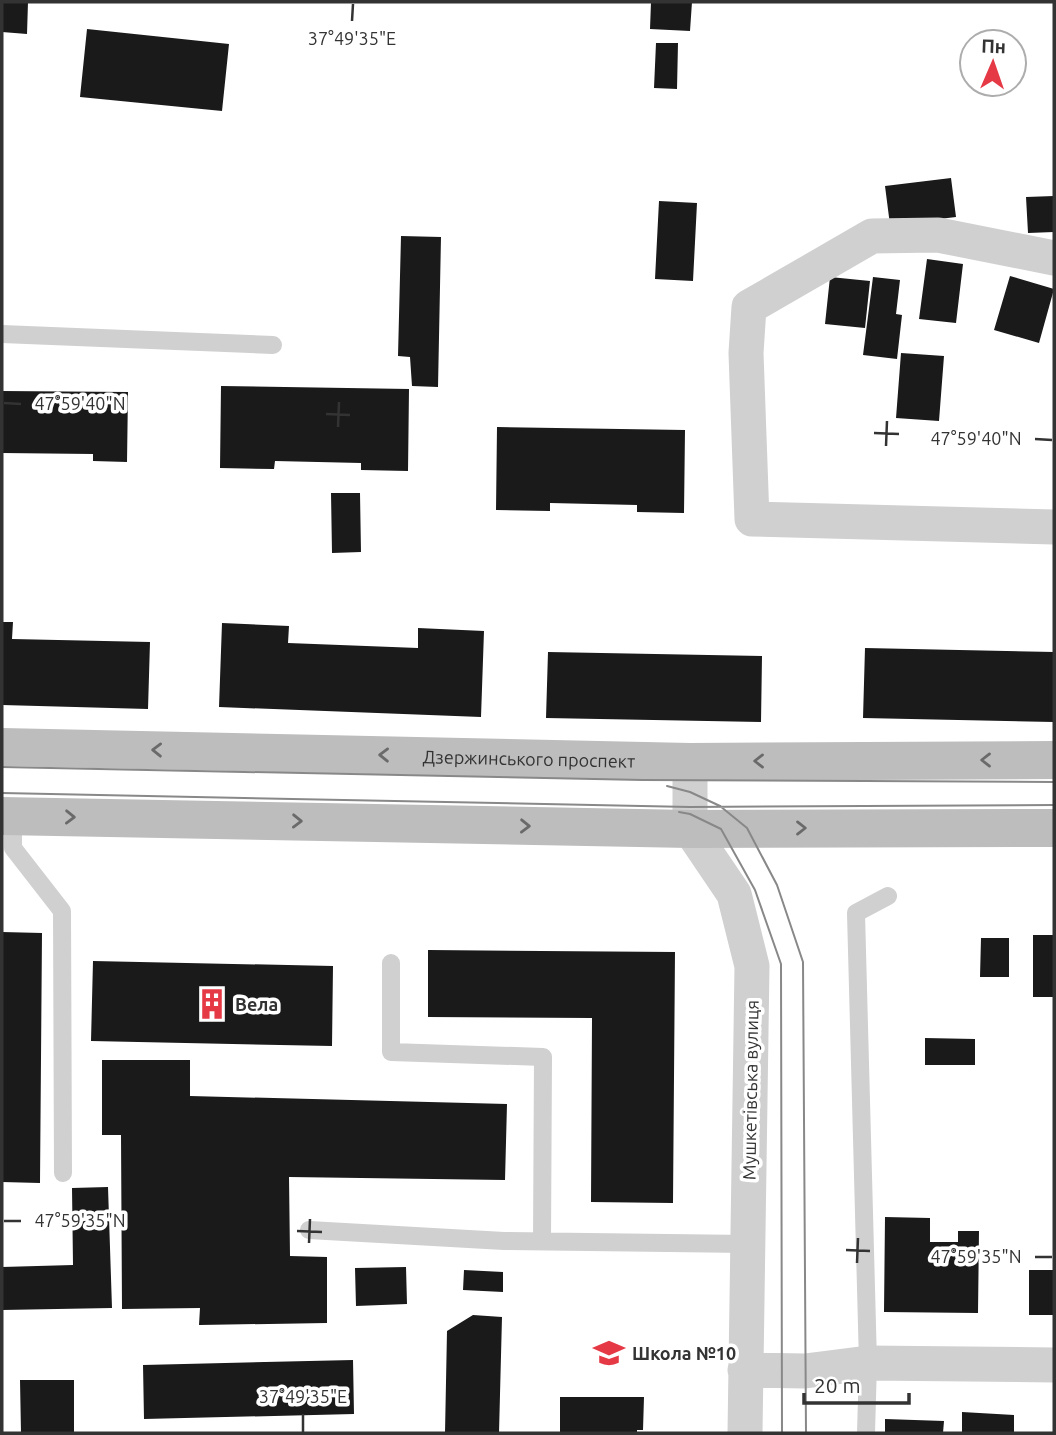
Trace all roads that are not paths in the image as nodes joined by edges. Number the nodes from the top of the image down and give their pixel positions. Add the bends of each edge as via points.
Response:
1 (1054, 258) edge
2 (2, 334) edge
3 (273, 345) dead end
4 (1054, 527) edge
5 (2, 747) edge
6 (1054, 760) edge
7 (690, 762) junction
8 (8, 816) edge
9 (1054, 828) edge
10 (690, 829) junction
11 (888, 896) dead end
12 (391, 963) dead end
13 (63, 1173) dead end
14 (309, 1230) dead end
15 (542, 1241) junction
16 (748, 1244) junction
17 (868, 1363) junction
18 (1054, 1364) edge
19 (746, 1370) junction
20 (745, 1433) edge
21 (866, 1433) edge

1 - 4 street via 938,235 872,236 749,307 746,353 752,519
2 - 3 lane
7 -> 5 street, Дзержинського проспект
6 -> 7 street, Дзержинського проспект
7 - 10 street
8 -> 10 street
8 - 13 lane via 12,848 62,911
10 -> 9 street
10 - 16 street, Мушкетівська вулиця via 734,894 752,966
11 - 17 lane via 856,913
12 - 15 lane via 391,1052 543,1057
14 - 15 lane
15 - 16 lane
16 - 19 street, Мушкетівська вулиця
17 - 18 street
17 - 19 street via 806,1371
17 - 21 lane
19 - 20 street, Мушкетівська вулиця

